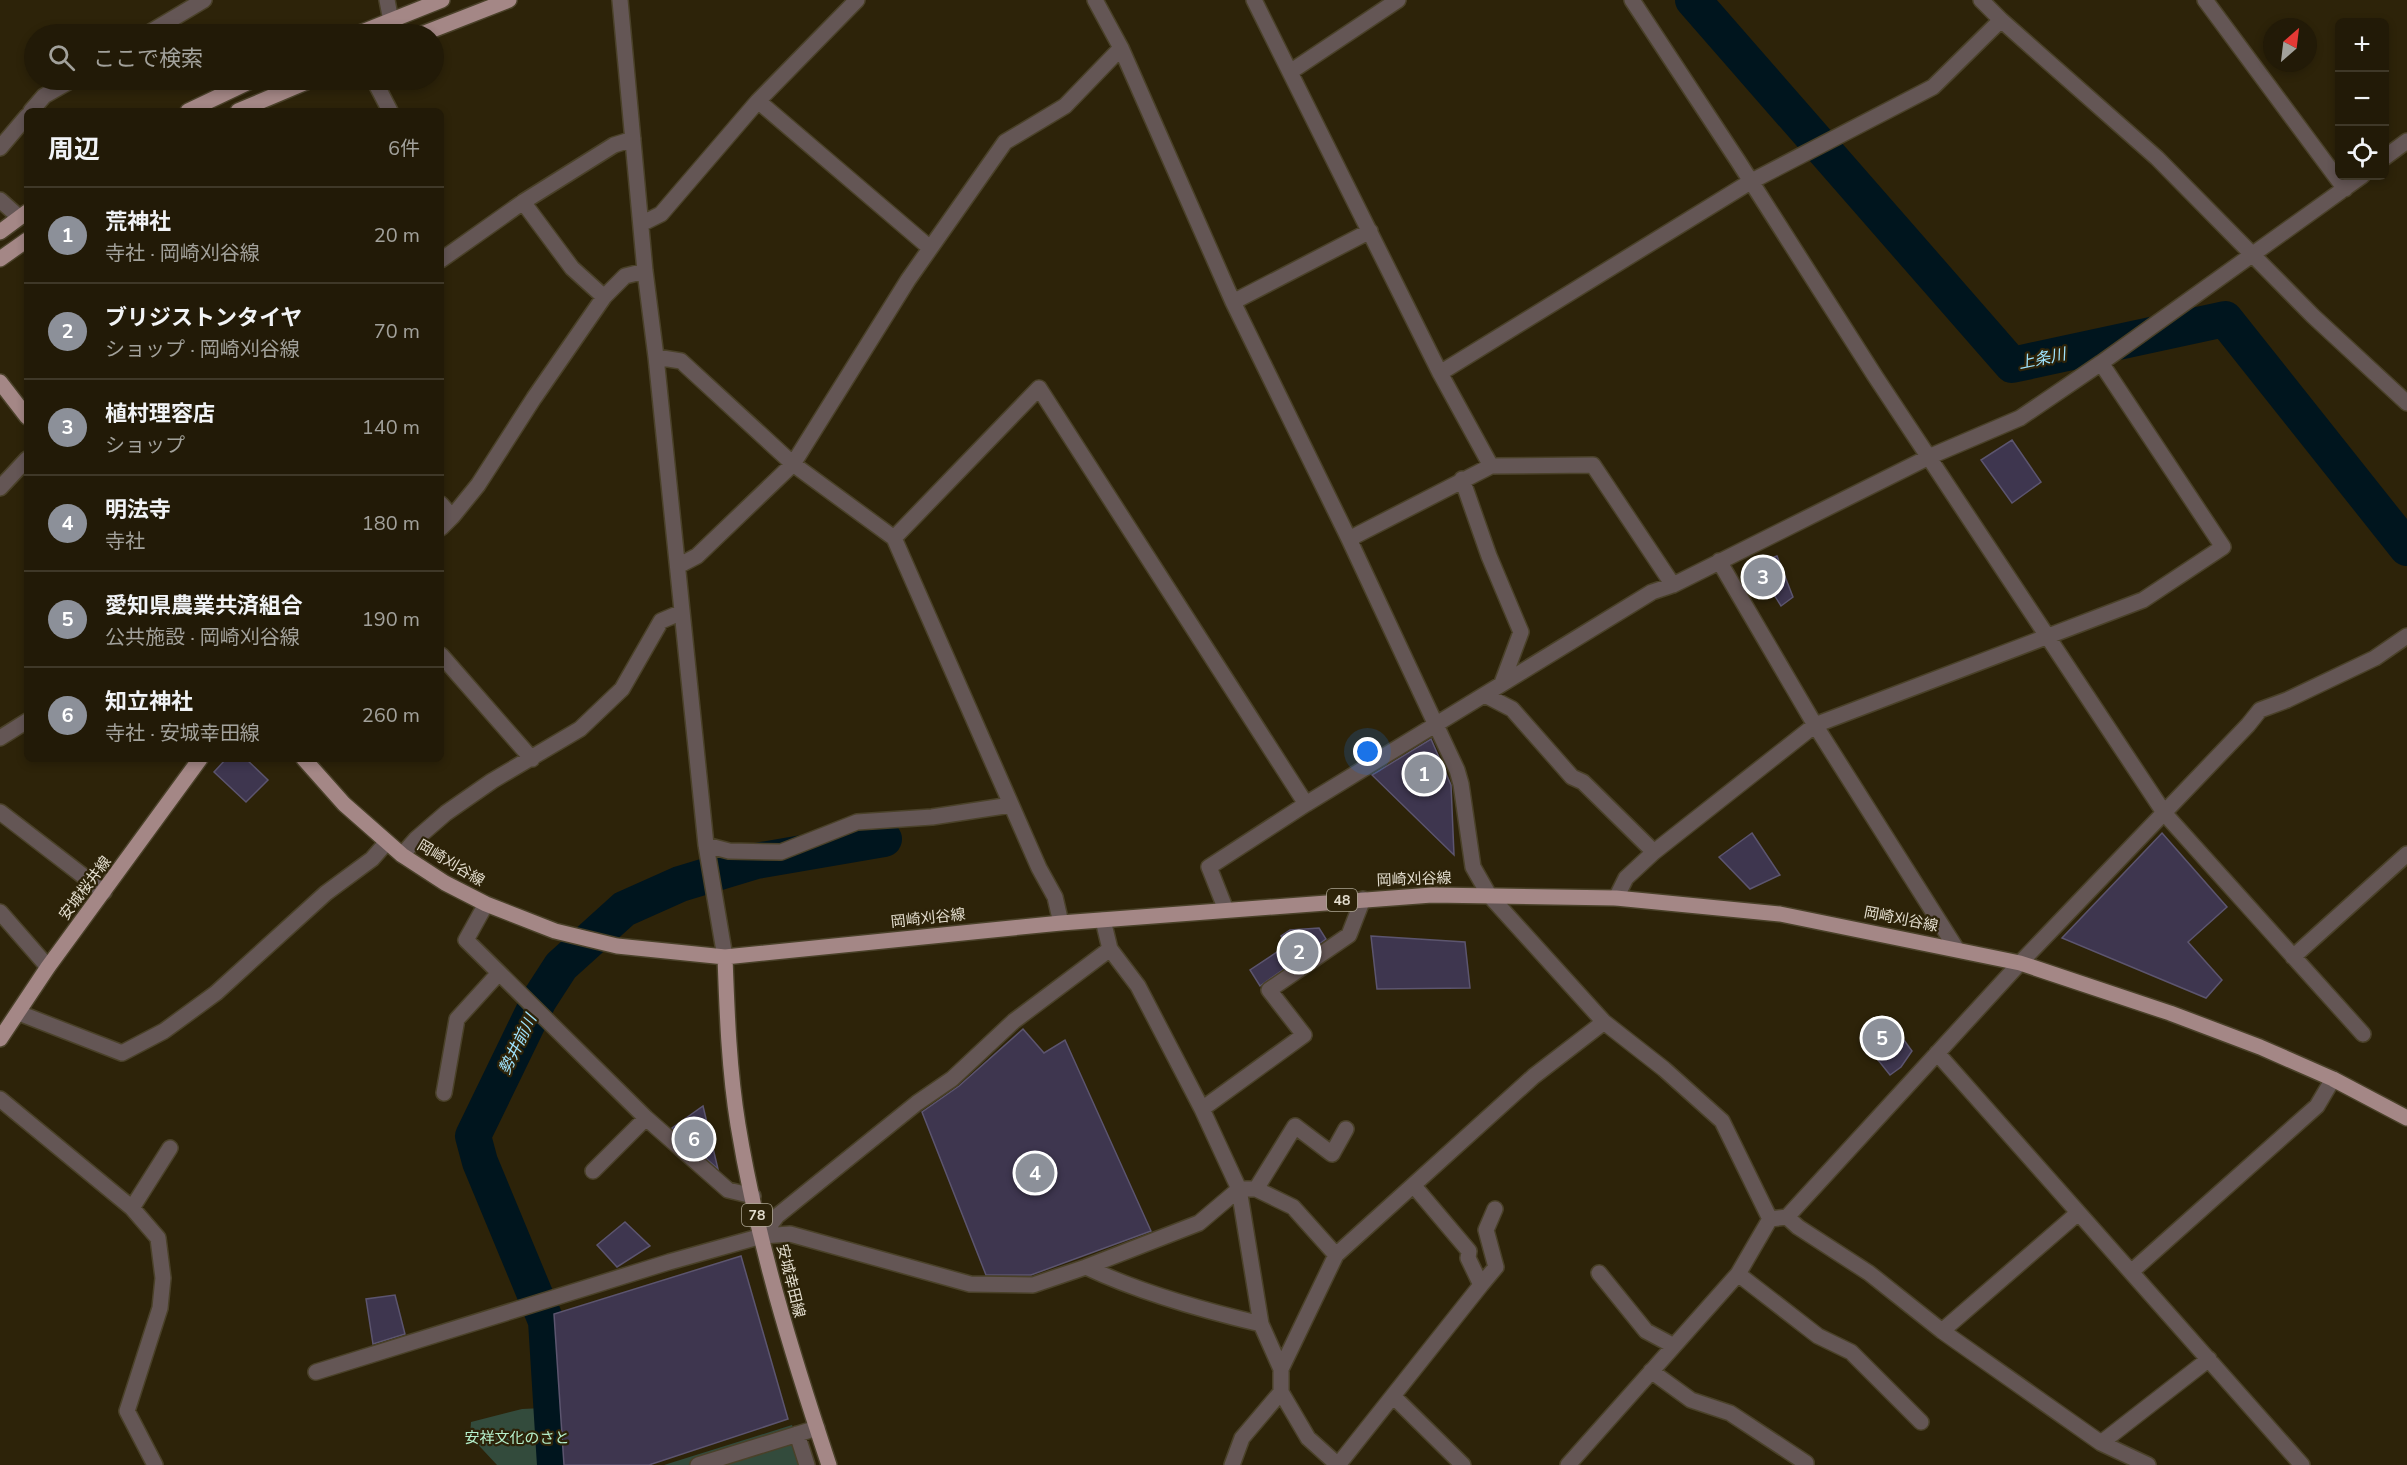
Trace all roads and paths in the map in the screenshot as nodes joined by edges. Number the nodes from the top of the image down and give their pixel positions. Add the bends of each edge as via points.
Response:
1 (204, 0) edge
2 (387, 0) edge
3 (442, 0) edge
4 (509, 0) edge
5 (620, 0) edge
6 (857, 0) edge
7 (1095, 0) edge
8 (1254, 0) edge
9 (1398, 0) edge
10 (1632, 0) edge
11 (1981, 0) edge
12 (2205, 0) edge
13 (2001, 20) junction
14 (391, 21) junction
15 (164, 24) edge
16 (383, 24) edge
17 (444, 25) edge
18 (1121, 48) junction
19 (1290, 72) junction
20 (54, 90) edge
21 (232, 90) edge
22 (287, 90) edge
23 (379, 90) edge
24 (758, 101) junction
25 (34, 108) edge
26 (194, 108) edge
27 (245, 108) edge
28 (388, 108) edge
29 (24, 120) edge
30 (633, 139) junction
31 (2407, 141) edge
32 (0, 148) edge
33 (2389, 155) edge
34 (2356, 180) edge
35 (1750, 182) junction
36 (2344, 189) junction
37 (0, 200) edge
38 (523, 202) junction
39 (23, 214) edge
40 (640, 224) junction
41 (1370, 231) junction
42 (0, 232) edge
43 (24, 242) edge
44 (930, 248) junction
45 (2252, 254) junction
46 (444, 258) edge
47 (0, 259) edge
48 (645, 271) junction
49 (604, 297) junction
50 (1233, 302) junction
51 (656, 357) junction
52 (2102, 363) junction
53 (1440, 373) junction
54 (0, 382) edge
55 (2407, 403) edge
56 (24, 413) edge
57 (1931, 456) junction
58 (24, 462) edge
59 (793, 464) junction
60 (1491, 466) junction
61 (1462, 479) junction
62 (0, 488) edge
63 (447, 523) edge
64 (894, 538) junction
65 (1349, 538) junction
66 (1719, 561) junction
67 (678, 566) junction
68 (1673, 585) junction
69 (682, 612) junction
70 (2048, 636) junction
71 (2407, 636) edge
72 (444, 658) edge
73 (1502, 683) junction
74 (1485, 695) junction
75 (24, 723) edge
76 (1437, 725) junction
77 (1815, 725) junction
78 (0, 738) edge
79 (532, 759) junction
80 (198, 762) edge
81 (307, 762) edge
82 (1305, 804) junction
83 (1011, 805) junction
84 (0, 812) edge
85 (2165, 814) junction
86 (387, 842) junction
87 (706, 845) junction
88 (1654, 852) junction
89 (2407, 854) edge
90 (402, 855) junction
91 (105, 892) junction
92 (1489, 895) junction
93 (1616, 898) junction
94 (1363, 899) junction
95 (486, 904) junction
96 (1226, 909) junction
97 (0, 912) edge
98 (1103, 920) junction
99 (1061, 923) junction
100 (1956, 948) junction
101 (1110, 949) junction
102 (725, 957) junction
103 (2293, 957) junction
104 (2020, 963) junction
105 (48, 967) junction
106 (498, 974) junction
107 (19, 1013) junction
108 (1604, 1022) junction
109 (2363, 1034) dead end
110 (0, 1039) edge
111 (1937, 1053) junction
112 (2333, 1079) junction
113 (444, 1094) dead end
114 (0, 1099) edge
115 (1202, 1108) junction
116 (646, 1118) junction
117 (2407, 1118) edge
118 (1346, 1129) dead end
119 (170, 1148) dead end
120 (593, 1171) dead end
121 (1414, 1186) junction
122 (1239, 1189) junction
123 (1256, 1189) junction
124 (753, 1196) junction
125 (132, 1208) junction
126 (1495, 1209) dead end
127 (2078, 1213) junction
128 (1787, 1217) junction
129 (1770, 1220) junction
130 (762, 1236) junction
131 (1336, 1255) junction
132 (1086, 1267) junction
133 (2131, 1272) junction
134 (1599, 1274) dead end
135 (1738, 1274) junction
136 (1481, 1285) junction
137 (1261, 1324) junction
138 (1942, 1331) junction
139 (1674, 1346) junction
140 (2209, 1359) junction
141 (1281, 1369) junction
142 (1651, 1371) junction
143 (316, 1372) dead end
144 (1281, 1392) junction
145 (1393, 1396) junction
146 (1921, 1422) dead end
147 (817, 1428) junction
148 (797, 1434) junction
149 (2101, 1443) junction
150 (155, 1465) edge
151 (698, 1465) edge
152 (807, 1465) edge
153 (829, 1465) edge
154 (1233, 1465) edge
155 (1338, 1465) edge
156 (1463, 1465) edge
157 (1568, 1465) edge
158 (1806, 1465) edge
159 (2148, 1465) edge
160 (2302, 1465) edge

1 - 15 street
2 - 14 street
3 - 14 main road
4 - 17 main road
5 - 30 street
6 - 24 street
7 - 18 street
8 - 19 street
9 - 19 street
10 - 35 street
11 - 13 street
12 - 36 street
13 - 35 street via 1933,87
13 - 45 street via 2157,158
14 - 16 main road
18 - 44 street via 1065,106 1005,142
18 - 50 street
19 - 41 street
20 - 25 street
21 - 26 main road
22 - 27 main road
23 - 28 street
24 - 40 street via 661,214
24 - 44 street
29 - 32 street
30 - 38 street via 614,145
30 - 40 street
31 - 33 street
34 - 36 street
35 - 53 street
35 - 57 street
36 - 45 street
37 - 39 street
38 - 46 street
38 - 49 street via 572,268
39 - 42 main road
40 - 48 street
41 - 50 street
41 - 53 street
43 - 47 main road
44 - 59 street
45 - 52 street
45 - 55 street
48 - 49 street via 625,276
48 - 51 street
49 - 63 street via 478,485
50 - 65 street
51 - 59 street via 681,361
51 - 67 street
52 - 57 street via 2020,418
52 - 70 street via 2223,547 2143,600
53 - 60 street
54 - 56 main road
57 - 66 street
57 - 70 street
58 - 62 street
59 - 64 street
59 - 67 street via 697,556
60 - 61 street
60 - 68 street via 1593,465
61 - 65 street
61 - 73 street via 1521,632
64 - 82 street via 1039,388
64 - 83 street
65 - 76 street
66 - 68 street
66 - 77 street
67 - 69 street
68 - 73 street via 1652,592
69 - 79 street via 661,621 621,689 580,729
69 - 87 street
70 - 77 street
70 - 85 street
71 - 85 street via 2375,658 2260,710
72 - 79 street
73 - 74 street
74 - 76 street
74 - 88 street via 1512,709 1572,777 1583,782
75 - 78 street
76 - 82 street
76 - 92 street via 1461,784 1473,867
77 - 88 street
77 - 100 street
79 - 90 street via 446,813
80 - 91 main road, 安城桜井線
81 - 86 main road, 岡崎刈谷線 / 48 via 344,804
82 - 96 street via 1209,867
83 - 87 street via 932,817 857,822 781,852 729,851
83 - 99 street via 1055,897
84 - 91 street
85 - 103 street
85 - 104 street
86 - 90 main road, 岡崎刈谷線 / 48
86 - 107 street via 216,993 164,1031 122,1053
87 - 102 street
88 - 93 street via 1626,878
89 - 103 street
90 - 95 main road, 岡崎刈谷線 / 48
91 - 105 main road, 安城桜井線
92 - 93 main road, 岡崎刈谷線 / 48
92 - 94 main road, 岡崎刈谷線 / 48
92 - 108 street
93 - 100 main road, 岡崎刈谷線 / 48 via 1780,914
94 - 96 main road, 岡崎刈谷線 / 48
94 - 115 street via 1349,935 1269,990 1304,1035
95 - 102 main road, 岡崎刈谷線 / 48 via 555,931 618,946
95 - 106 street via 466,940
96 - 98 main road, 岡崎刈谷線 / 48
97 - 105 street
98 - 99 main road, 岡崎刈谷線 / 48
98 - 101 street
99 - 102 main road, 岡崎刈谷線 / 48
100 - 104 main road, 岡崎刈谷線 / 48
101 - 115 street via 1138,986
101 - 130 street via 1014,1021 952,1079 777,1216
102 - 124 main road, 安城幸田線 / 78 via 738,1124
103 - 109 street
104 - 111 street
104 - 112 main road, 岡崎刈谷線 / 48 via 2170,1013
105 - 107 main road, 安城桜井線
106 - 113 street via 457,1019
106 - 116 street
107 - 110 main road, 安城桜井線
108 - 121 street via 1534,1076
108 - 129 street via 1722,1121
111 - 127 street
111 - 128 street
112 - 117 main road, 岡崎刈谷線 / 48
112 - 133 street via 2318,1106
114 - 125 street
115 - 122 street
116 - 120 street
116 - 124 street via 728,1190
118 - 123 street via 1332,1155 1295,1126
119 - 125 street
121 - 131 street
121 - 136 street via 1469,1251 1468,1258
122 - 123 street
122 - 132 street via 1199,1223
122 - 137 street
123 - 131 street via 1293,1207
124 - 130 main road, 安城幸田線 / 78
125 - 150 street via 158,1238 163,1278 160,1308 127,1411
126 - 136 street via 1485,1230 1496,1267
127 - 133 street
127 - 138 street
128 - 129 street
128 - 138 street via 1869,1273
129 - 135 street
130 - 132 street via 790,1234 970,1284 1033,1285
130 - 143 street
130 - 147 main road, 安城幸田線 / 78 via 785,1332
131 - 141 street
132 - 137 street via 1119,1282
133 - 140 street
134 - 139 street via 1646,1331
135 - 139 street
135 - 146 street via 1818,1336 1851,1352
136 - 145 street
137 - 141 street
138 - 149 street
139 - 142 street
140 - 149 street
140 - 160 street
141 - 144 street
142 - 157 street
142 - 158 street via 1691,1400 1730,1413
144 - 154 street via 1242,1438
144 - 155 street via 1308,1438
145 - 155 street
145 - 156 street
147 - 148 street
147 - 153 main road, 安城幸田線 / 78
148 - 151 street
148 - 152 street
149 - 159 street

